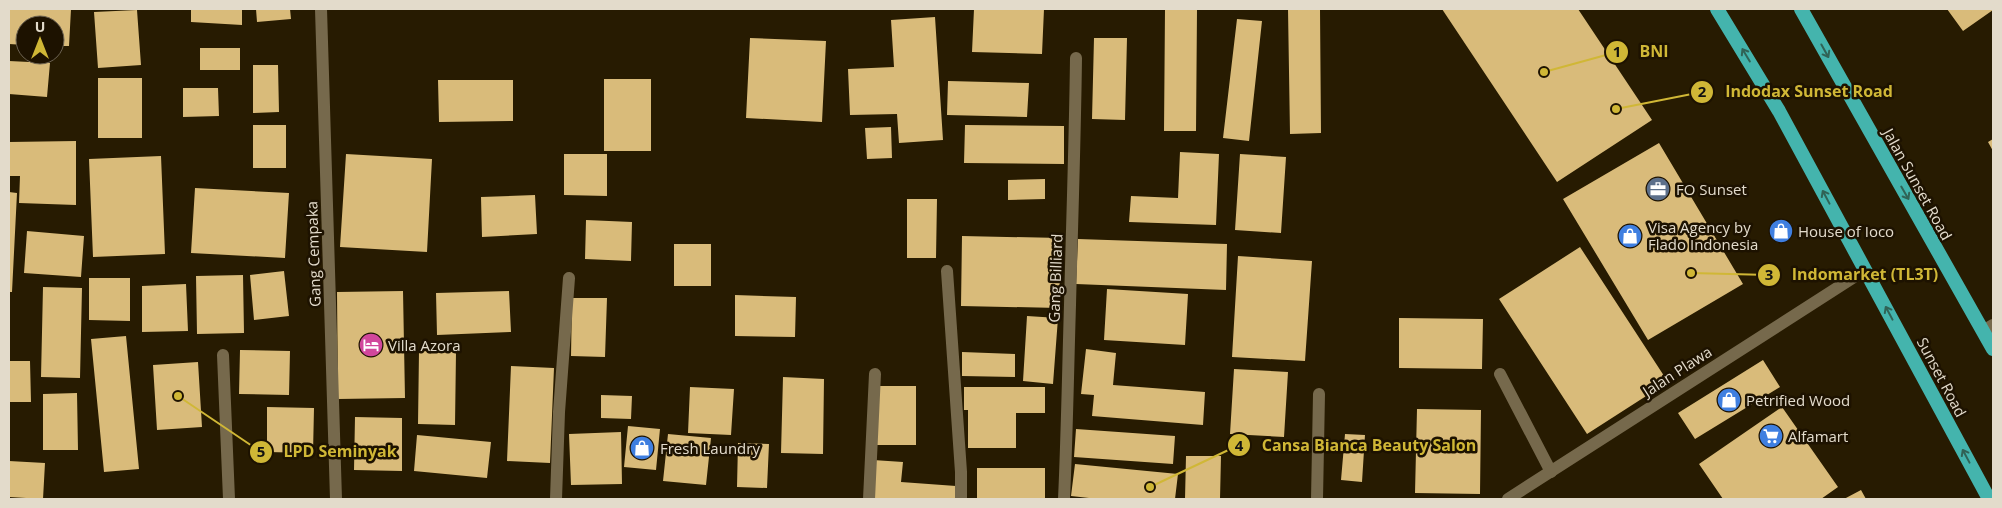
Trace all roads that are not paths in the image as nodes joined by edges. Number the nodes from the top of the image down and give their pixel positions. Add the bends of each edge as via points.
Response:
1 (322, 9) edge
2 (1717, 9) edge
3 (1801, 9) edge
4 (1076, 58) dead end
5 (1866, 270) junction
6 (947, 271) dead end
7 (569, 278) dead end
8 (1988, 328) edge
9 (1993, 349) edge
10 (222, 355) dead end
11 (875, 374) dead end
12 (1500, 374) dead end
13 (1319, 394) dead end
14 (1551, 472) junction
15 (229, 499) edge
16 (336, 499) edge
17 (556, 499) edge
18 (869, 499) edge
19 (961, 499) edge
20 (1064, 499) edge
21 (1316, 499) edge
22 (1508, 499) edge
23 (1990, 499) edge

1 - 16 street, Gang Cempaka
5 -> 2 highway via 1779,110
3 -> 8 highway, Jalan Sunset Road
4 - 20 street, Gang Billiard
5 - 14 street, Jalan Plawa
23 -> 5 highway, Sunset Road
6 - 19 street
7 - 17 street
8 - 9 highway, Jalan Sunset Road
10 - 15 street
11 - 18 street
12 - 14 street
13 - 21 street
14 - 22 street, Jalan Plawa

